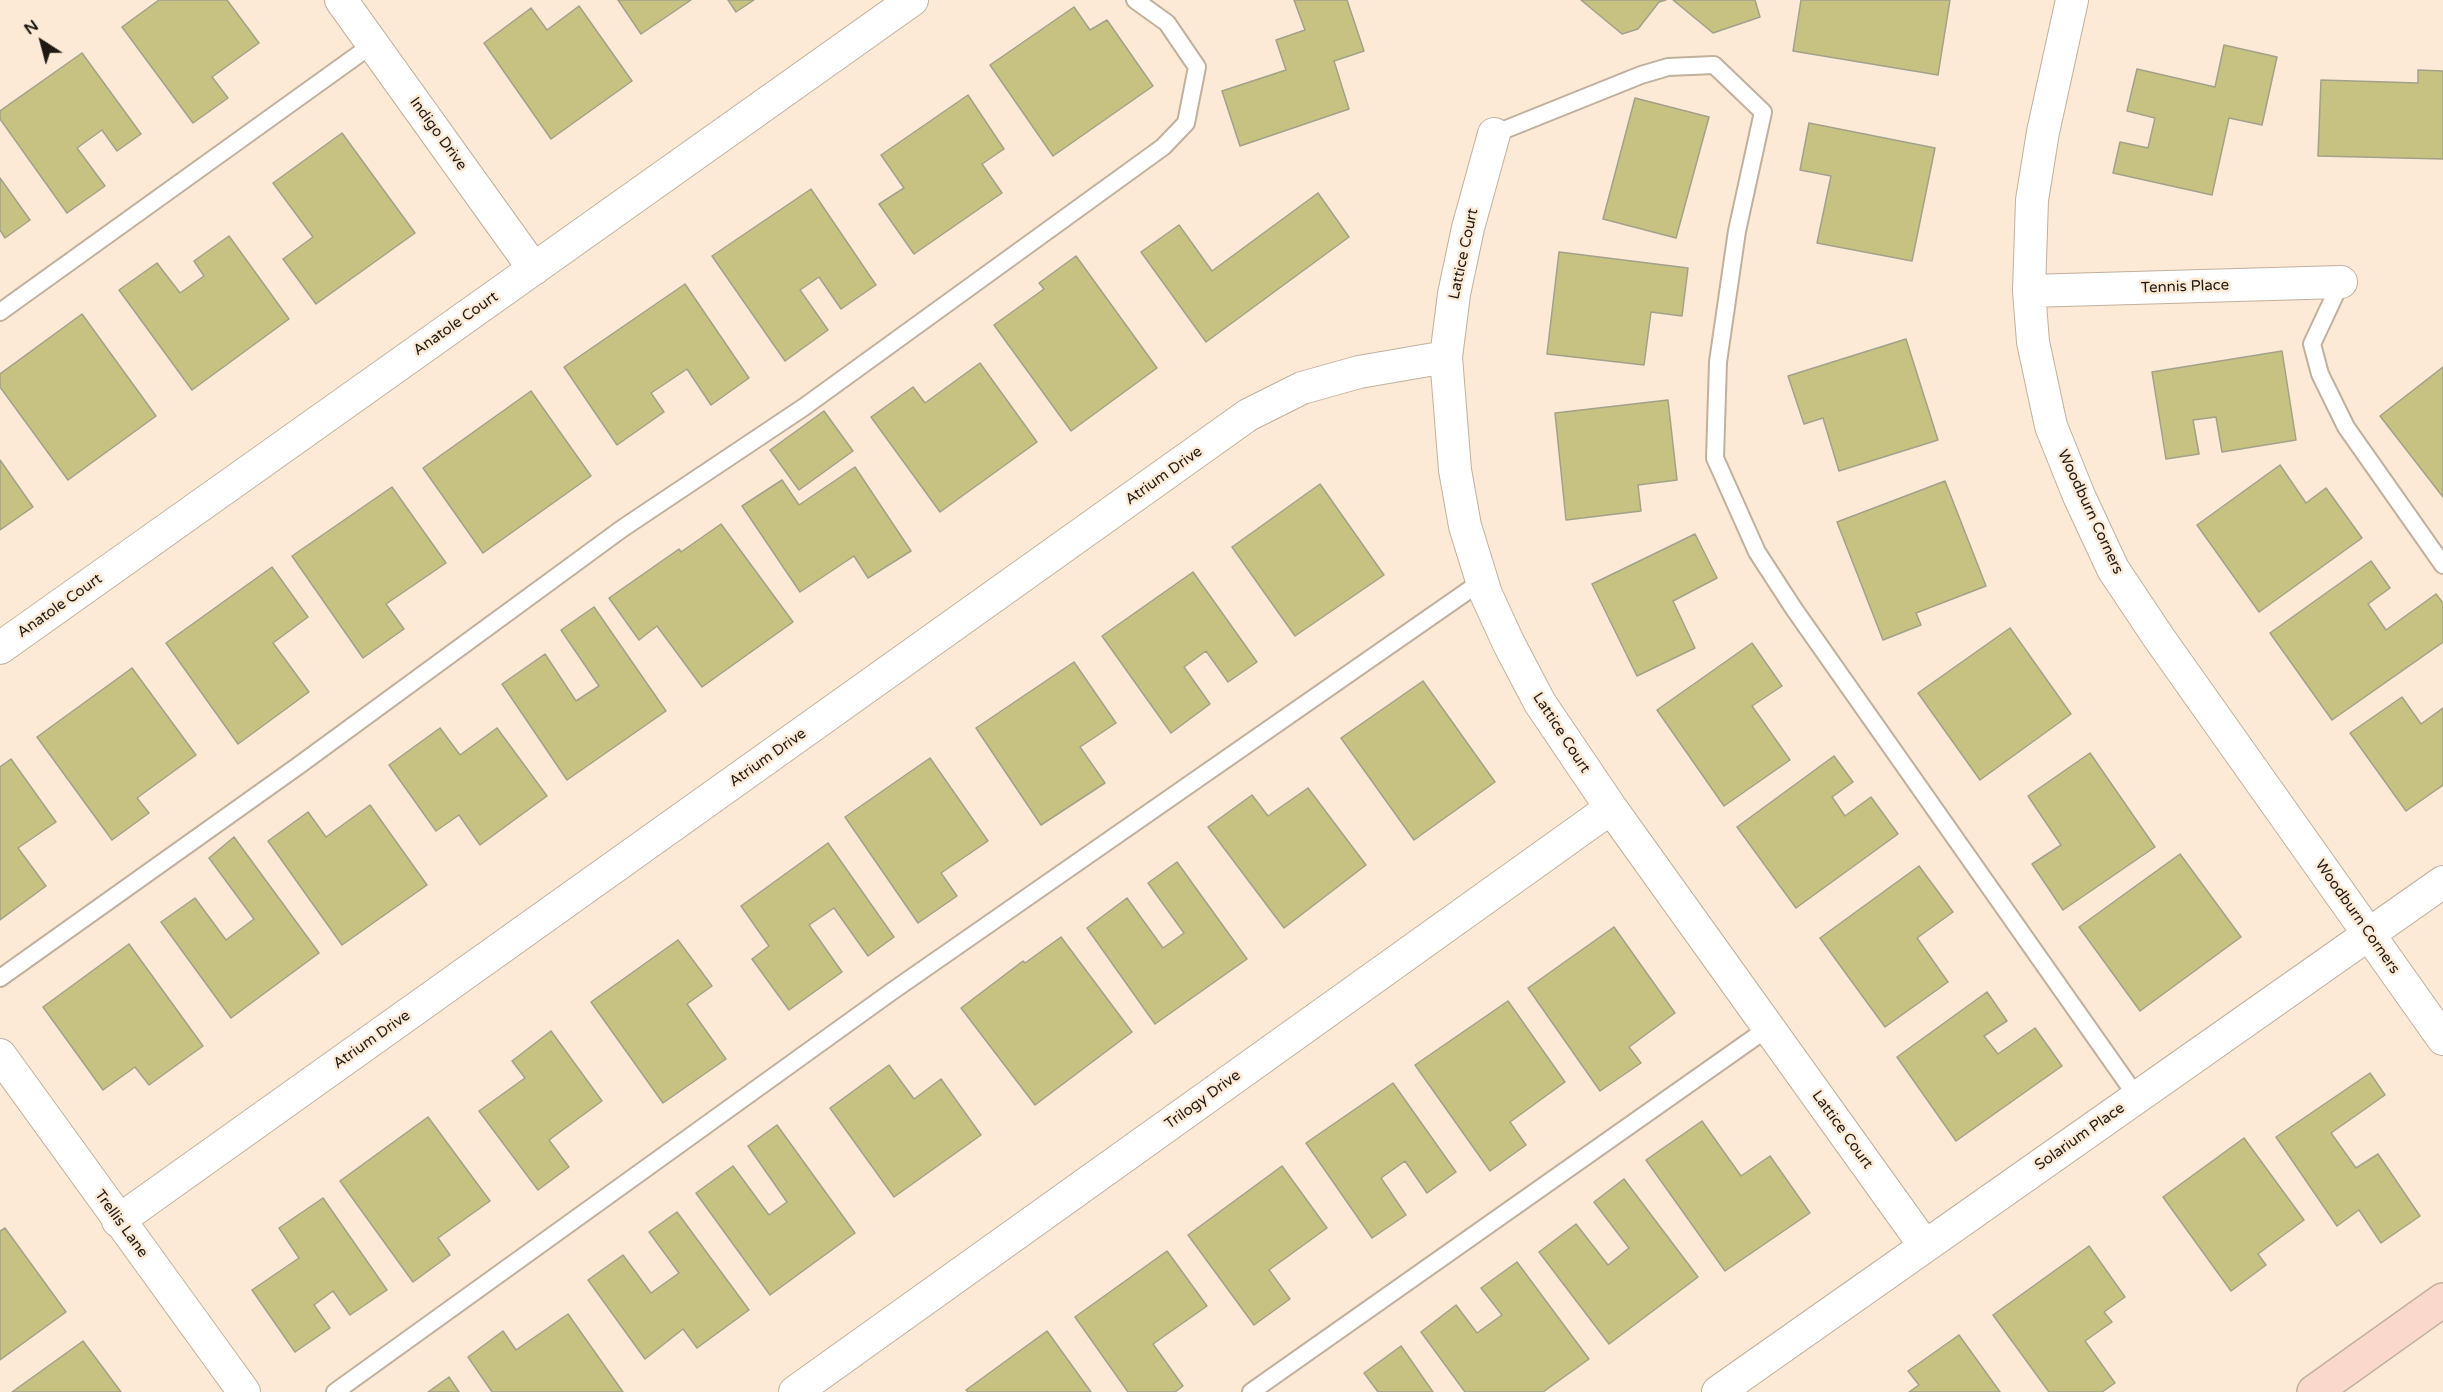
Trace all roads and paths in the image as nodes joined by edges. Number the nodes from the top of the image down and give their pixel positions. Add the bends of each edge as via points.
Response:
1 (341, 0) edge
2 (912, 0) edge
3 (1135, 0) edge
4 (2072, 0) edge
5 (373, 44) junction
6 (1494, 134) joint
7 (534, 269) junction
8 (2341, 282) joint
9 (2029, 291) junction
10 (0, 312) edge
11 (1446, 357) junction
12 (2443, 565) edge
13 (1482, 581) junction
14 (0, 648) edge
15 (1611, 808) junction
16 (2443, 882) edge
17 (2370, 934) junction
18 (0, 978) edge
19 (1768, 1028) junction
20 (2443, 1039) edge
21 (0, 1055) edge
22 (2137, 1097) junction
23 (118, 1221) junction
24 (1925, 1246) junction
25 (2443, 1300) edge
26 (244, 1392) edge
27 (335, 1392) edge
28 (795, 1392) edge
29 (1251, 1392) edge
30 (1718, 1392) edge
31 (2314, 1392) edge

1 - 5 street, Indigo Drive
2 - 7 street, Anatole Court
3 - 18 lane via 1167,22 1197,67 1186,123 1163,147 804,407 614,535
4 - 9 street, Woodburn Corners via 2032,200
5 - 7 street, Indigo Drive
5 - 10 lane
6 - 11 street, Lattice Court via 1468,228
6 - 22 lane via 1668,67 1714,65 1763,112 1737,231 1719,351 1715,458 1757,552 1794,609
7 - 14 street, Anatole Court
8 - 9 street, Tennis Place
8 - 12 lane via 2312,344 2320,374 2346,427
9 - 17 street, Woodburn Corners via 2033,342 2051,426 2114,569
11 - 13 street, Lattice Court via 1455,470 1465,526
11 - 23 street, Atrium Drive via 1359,372 1302,388 1248,415
13 - 15 street, Lattice Court via 1509,645 1540,703
13 - 27 lane via 891,992
15 - 19 street, Lattice Court
15 - 28 street, Trilogy Drive
16 - 17 street, Solarium Place
17 - 20 street, Woodburn Corners
17 - 22 street, Solarium Place
19 - 24 street, Lattice Court
19 - 29 lane
21 - 23 street, Trellis Lane
22 - 24 street, Solarium Place
23 - 26 street, Trellis Lane
24 - 30 street, Solarium Place
25 - 31 main road

